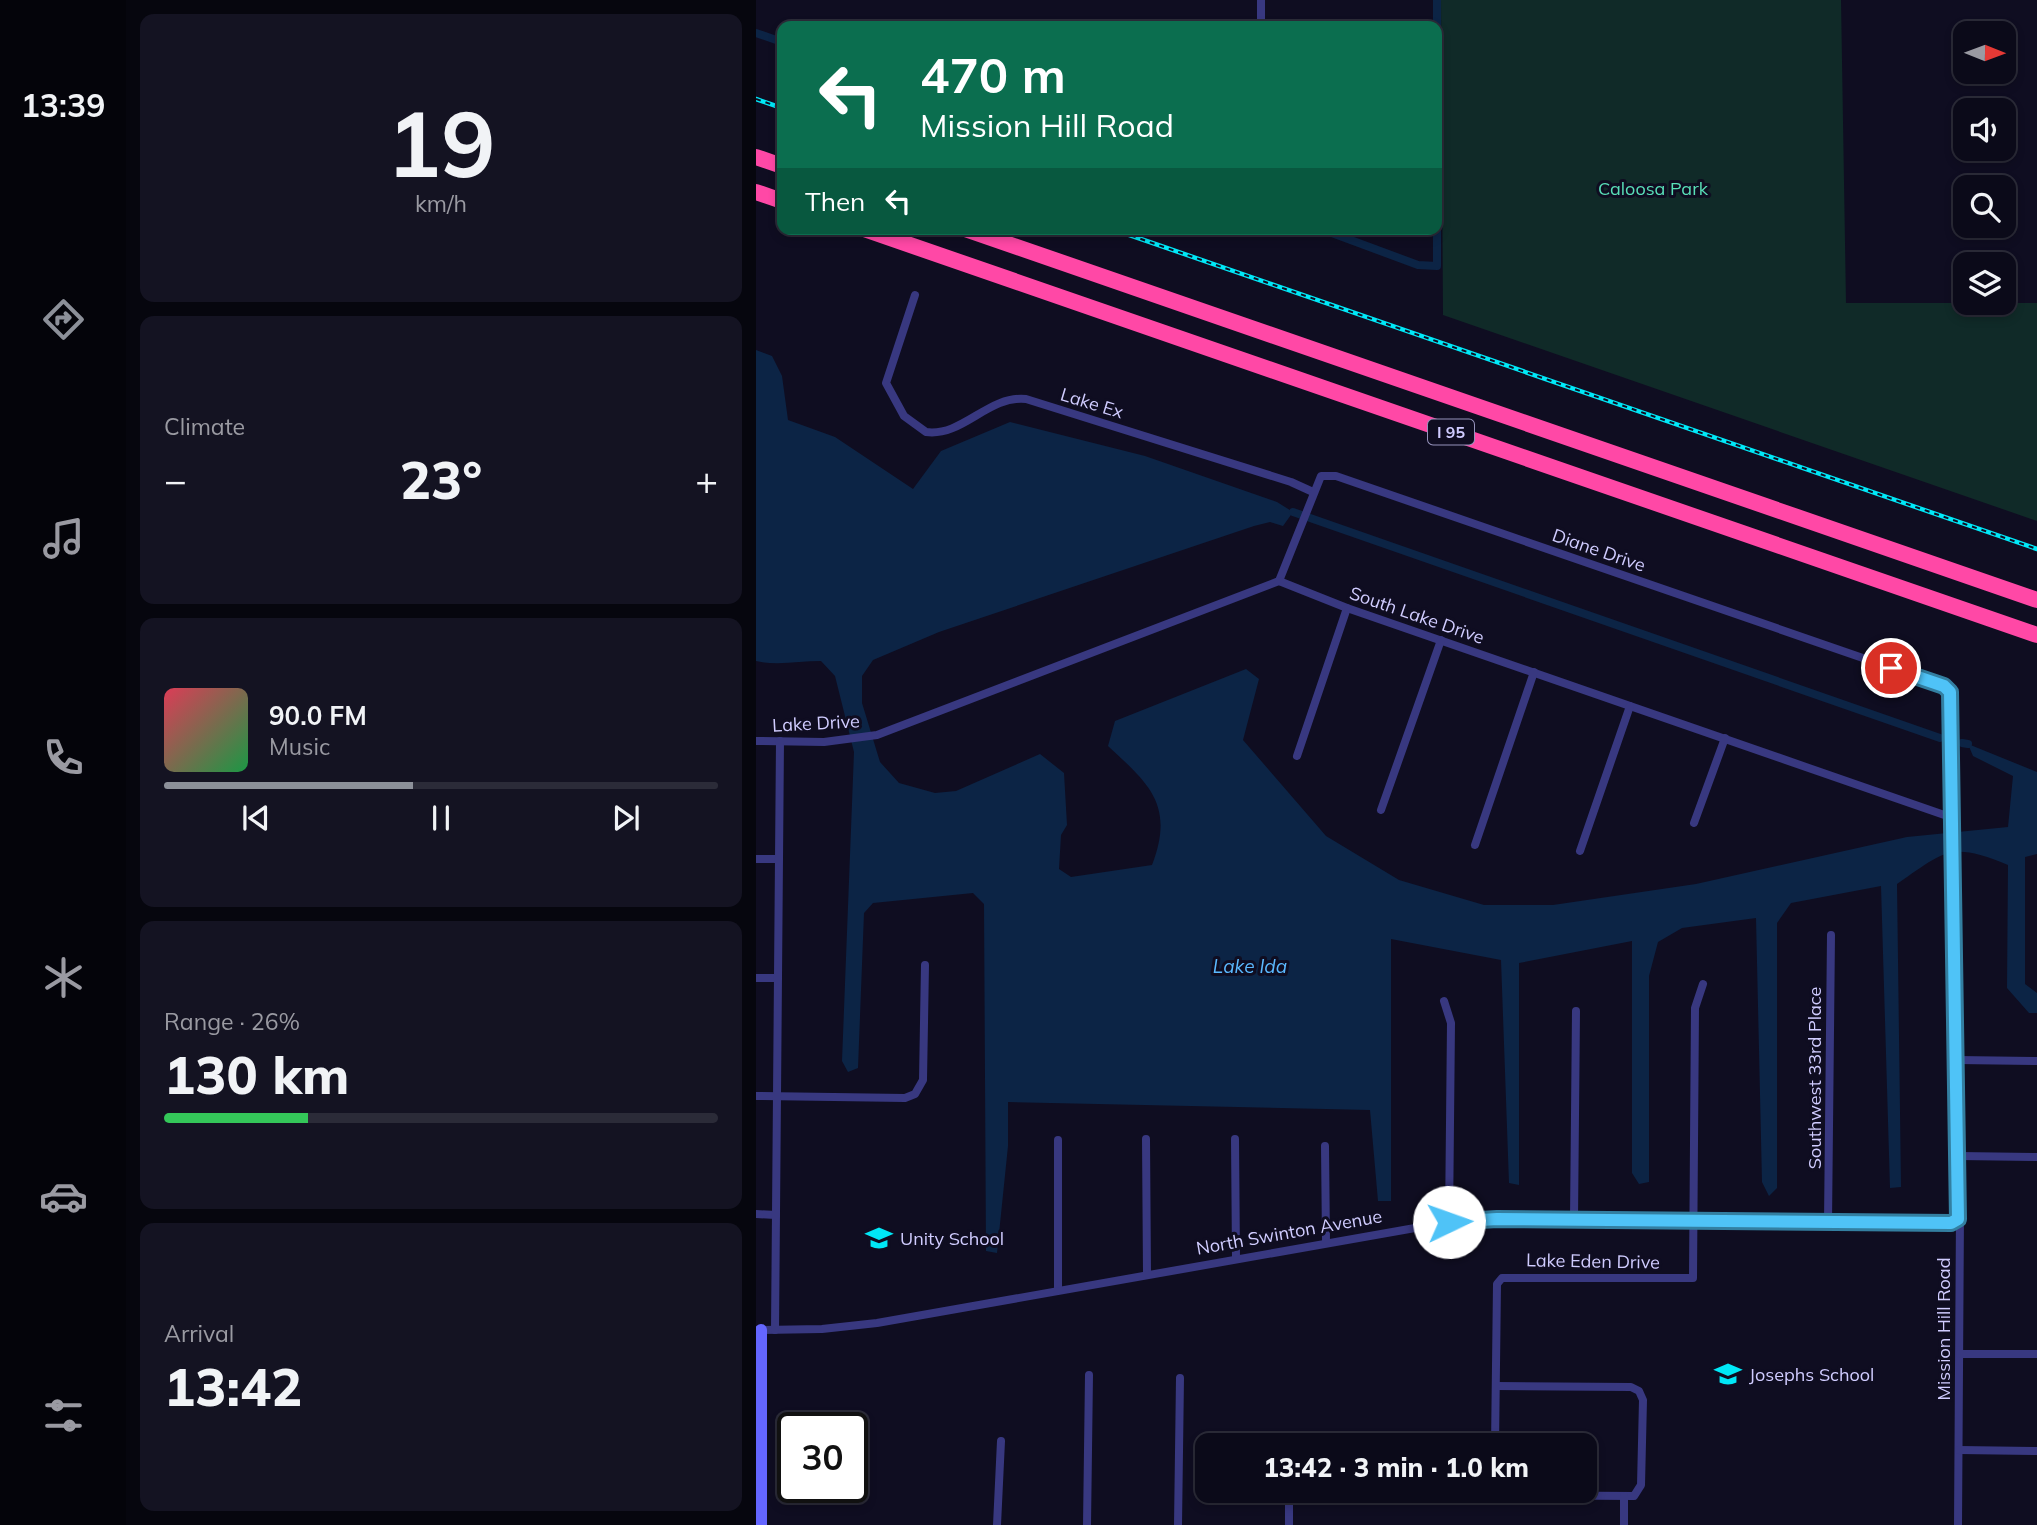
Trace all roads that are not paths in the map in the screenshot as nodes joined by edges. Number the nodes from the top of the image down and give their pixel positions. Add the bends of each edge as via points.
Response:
1 (1261, 0) edge
2 (1261, 21) edge
3 (756, 157) edge
4 (777, 164) edge
5 (756, 192) edge
6 (777, 199) edge
7 (881, 235) edge
8 (982, 235) edge
9 (915, 295) dead end
10 (1314, 492) junction
11 (1279, 581) junction
12 (2037, 600) edge
13 (1347, 608) junction
14 (2037, 635) edge
15 (1441, 640) junction
16 (1534, 672) junction
17 (1630, 706) junction
18 (1951, 713) joint
19 (1725, 738) junction
20 (756, 741) edge
21 (780, 741) junction
22 (1297, 756) dead end
23 (1381, 810) dead end
24 (1953, 818) junction
25 (1694, 823) dead end
26 (1475, 845) dead end
27 (1580, 851) dead end
28 (756, 859) edge
29 (779, 859) junction
30 (1831, 936) dead end
31 (925, 965) dead end
32 (756, 978) edge
33 (778, 978) junction
34 (1703, 984) dead end
35 (1444, 1001) dead end
36 (1576, 1011) dead end
37 (1957, 1060) junction
38 (2037, 1061) edge
39 (756, 1096) edge
40 (777, 1096) junction
41 (1146, 1139) dead end
42 (1235, 1139) dead end
43 (1058, 1140) dead end
44 (1325, 1146) dead end
45 (1959, 1156) junction
46 (2037, 1157) edge
47 (756, 1214) edge
48 (776, 1214) junction
49 (1574, 1219) junction
50 (1958, 1219) junction
51 (1695, 1220) junction
52 (1449, 1222) junction
53 (1828, 1222) junction
54 (1326, 1242) junction
55 (1236, 1258) junction
56 (1147, 1274) junction
57 (1058, 1290) junction
58 (764, 1330) edge
59 (1960, 1353) junction
60 (2037, 1354) edge
61 (1089, 1375) dead end
62 (1180, 1378) dead end
63 (1496, 1386) junction
64 (1495, 1433) edge
65 (1000, 1441) dead end
66 (1959, 1450) junction
67 (2037, 1451) edge
68 (1597, 1496) edge
69 (1624, 1496) junction
70 (1289, 1503) edge
71 (761, 1525) edge
72 (997, 1525) edge
73 (1087, 1525) edge
74 (1178, 1525) edge
75 (1289, 1525) edge
76 (1624, 1525) edge
77 (1958, 1525) edge

1 - 2 street
3 - 4 highway
5 - 6 highway
7 - 14 highway, I 95
8 - 12 highway, I 95
9 - 10 street, Lake Ex via 886,383 904,415 926,432 947,431 1006,400 1026,399
10 - 11 street
10 - 18 street, Diane Drive via 1326,474 1944,686 1950,692
11 - 13 street, South Lake Drive
11 - 21 street, Lake Drive via 877,735
13 - 15 street, South Lake Drive
13 - 22 street
15 - 16 street, South Lake Drive
15 - 23 street
16 - 17 street, South Lake Drive
16 - 26 street
17 - 19 street, South Lake Drive
17 - 27 street
18 - 24 street, Mission Hill Road
19 - 24 street, South Lake Drive
19 - 25 street
20 - 21 street, Lake Drive
21 - 29 street
24 - 37 street, Mission Hill Road
28 - 29 street
29 - 33 street
30 - 53 street, Southwest 33rd Place
31 - 40 street via 923,1080 915,1094 905,1098
32 - 33 street
33 - 40 street
34 - 51 street via 1695,1008
35 - 52 street via 1451,1023
36 - 49 street
37 - 38 street
37 - 45 street, Mission Hill Road
39 - 40 street
40 - 48 street
41 - 56 street
42 - 55 street
43 - 57 street
44 - 54 street
45 - 46 street
45 - 50 street, Mission Hill Road
47 - 48 street
48 - 58 street
49 - 51 street, North Swinton Avenue
49 - 52 street, North Swinton Avenue
50 - 53 street, North Swinton Avenue via 1951,1223
50 - 59 street, Mission Hill Road
51 - 53 street, North Swinton Avenue
51 - 63 street, Lake Eden Drive via 1693,1278 1502,1278 1497,1284
52 - 54 street, North Swinton Avenue
54 - 55 street, North Swinton Avenue
55 - 56 street, North Swinton Avenue
56 - 57 street, North Swinton Avenue
57 - 58 street, North Swinton Avenue via 854,1326
58 - 71 street
59 - 60 street
59 - 66 street, Mission Hill Road
61 - 73 street
62 - 74 street
63 - 64 street, Lake Eden Drive
63 - 69 street via 1639,1391 1643,1400 1641,1485 1634,1496
65 - 72 street
66 - 67 street
66 - 77 street, Mission Hill Road
68 - 69 street
69 - 76 street
70 - 75 street

